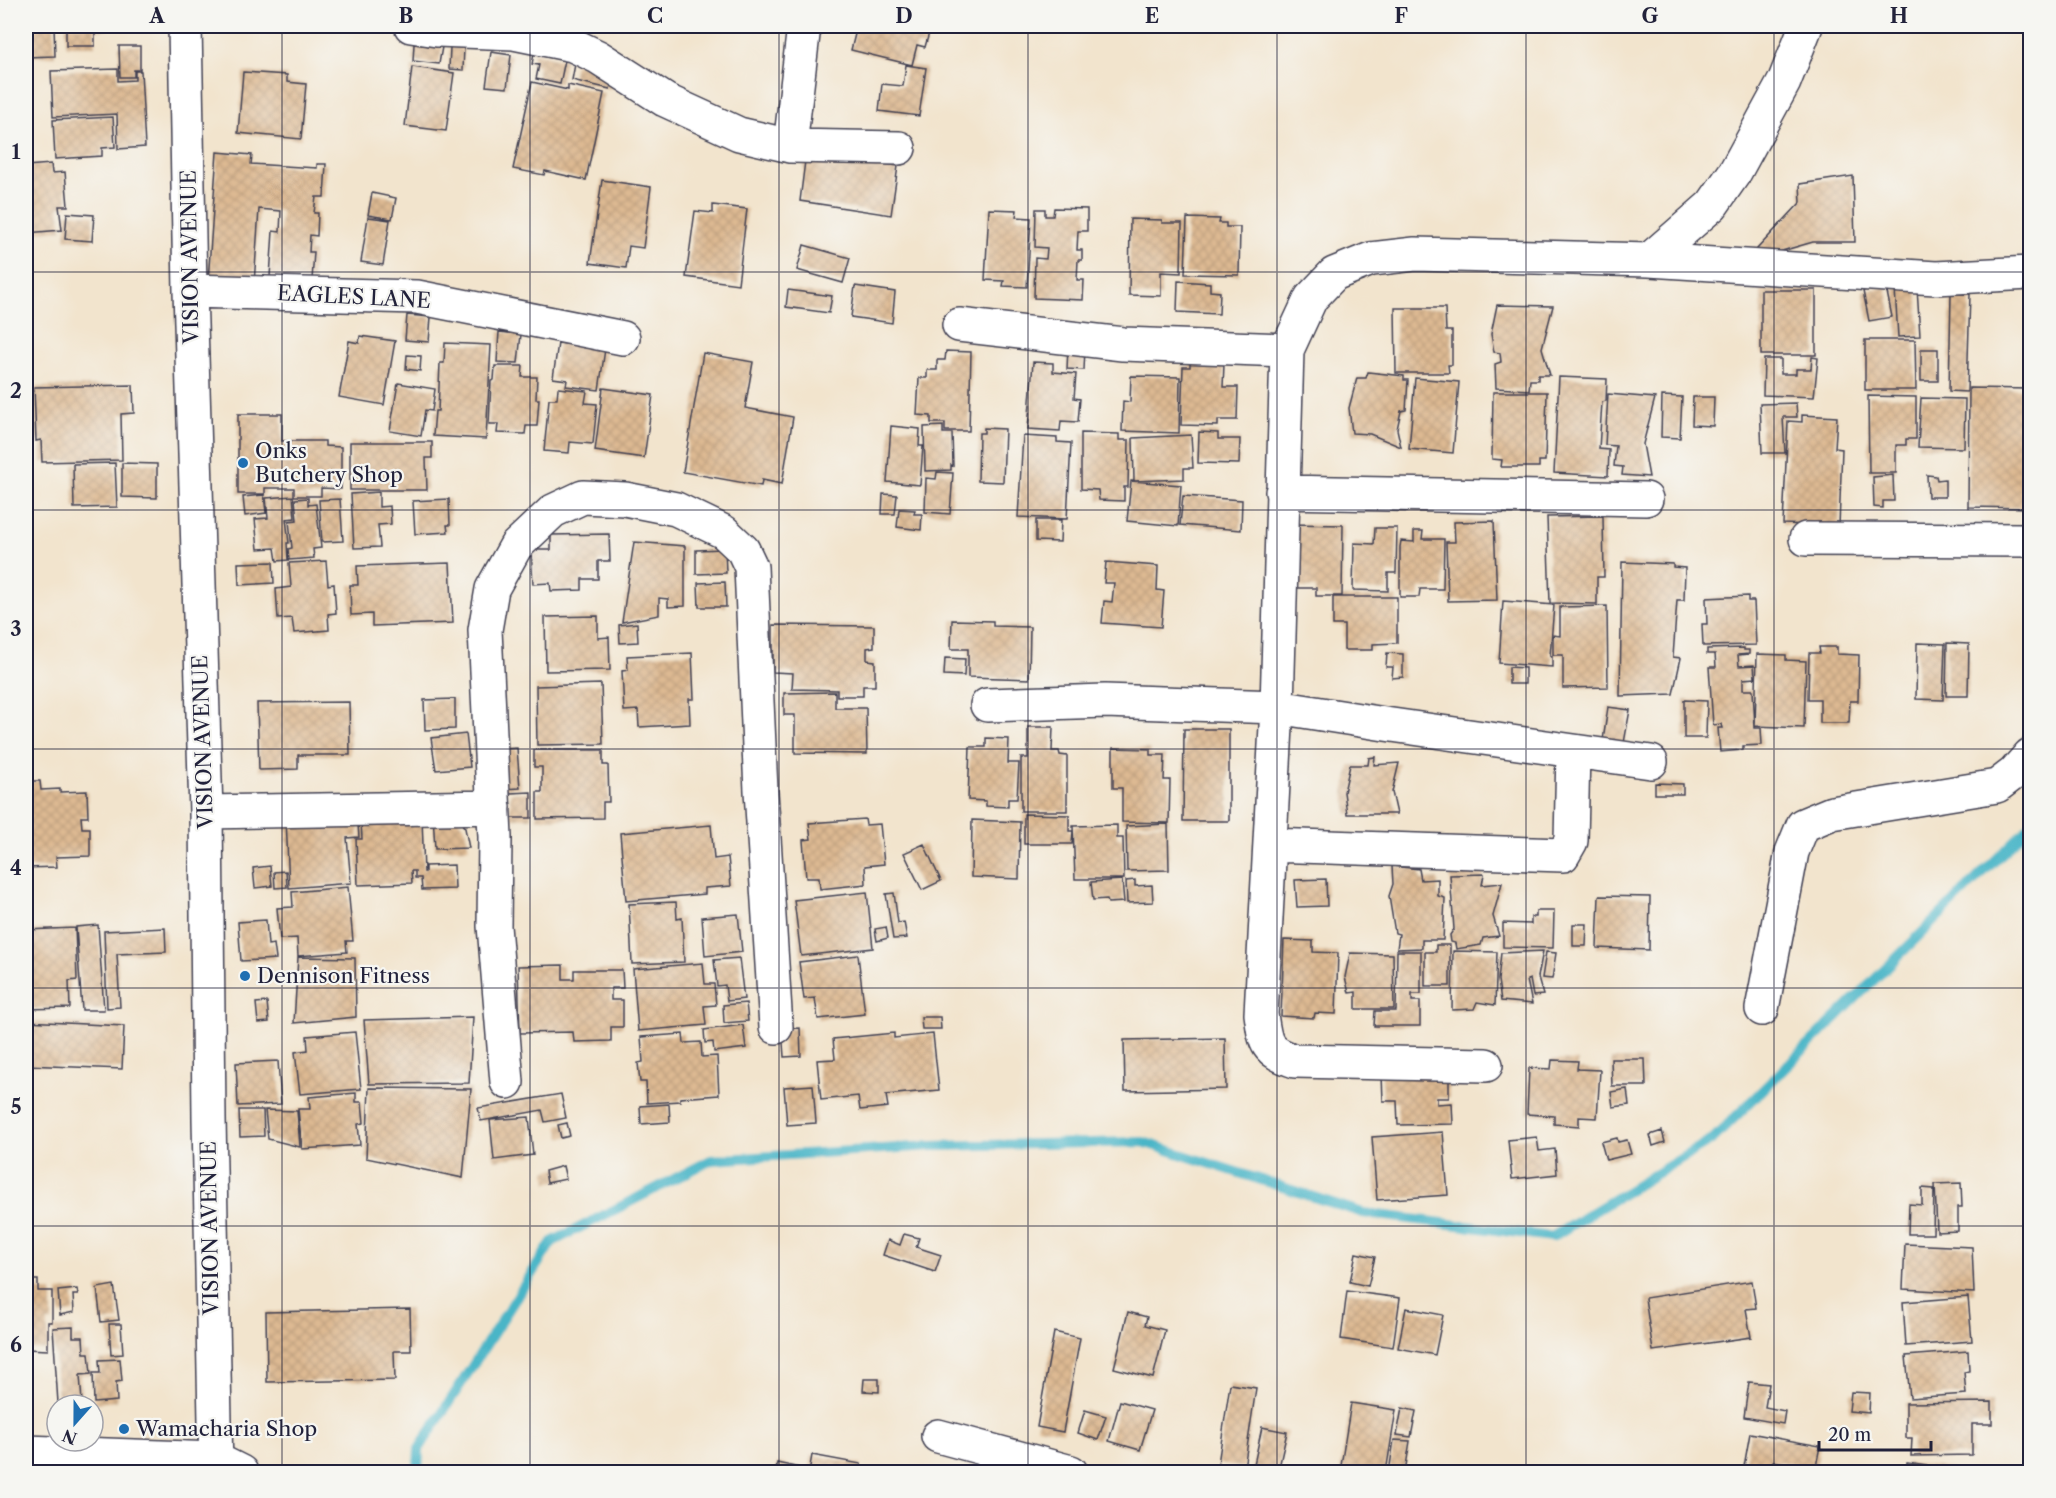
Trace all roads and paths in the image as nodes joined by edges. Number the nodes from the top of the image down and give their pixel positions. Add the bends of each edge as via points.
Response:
1 (185, 26) edge
2 (411, 26) edge
3 (804, 26) edge
4 (1806, 26) edge
5 (515, 29) edge
6 (790, 146) junction
7 (899, 148) dead end
8 (1649, 260) junction
9 (2031, 273) edge
10 (190, 291) junction
11 (959, 324) dead end
12 (623, 338) dead end
13 (1287, 350) junction
14 (1282, 492) junction
15 (1646, 499) dead end
16 (1806, 539) dead end
17 (2031, 540) edge
18 (987, 705) dead end
19 (1277, 707) junction
20 (1573, 751) junction
21 (2031, 754) edge
22 (1651, 762) dead end
23 (494, 807) junction
24 (206, 812) junction
25 (1270, 845) junction
26 (1762, 1009) dead end
27 (776, 1028) dead end
28 (1486, 1065) dead end
29 (507, 1082) dead end
30 (938, 1436) dead end
31 (26, 1452) edge
32 (224, 1468) edge
33 (1071, 1473) edge

1 - 10 street, VISION AVENUE
2 - 5 street via 437,30
3 - 6 street
4 - 8 street via 1784,82 1713,205
5 - 6 street via 573,45 665,100 739,134
6 - 7 street
8 - 9 street via 1936,278
8 - 13 street via 1415,254 1371,259 1335,274 1311,298
10 - 12 street, EAGLES LANE via 417,297
10 - 24 street, VISION AVENUE
11 - 13 street via 1123,344
13 - 14 street
14 - 15 street
14 - 19 street
16 - 17 street
18 - 19 street via 1105,701
19 - 20 street
19 - 25 street
20 - 22 street
20 - 25 street via 1571,841 1563,855
21 - 26 street via 1997,786 1832,813 1803,825 1792,852
23 - 24 street
23 - 27 street via 485,630 492,589 516,546 553,511 583,497 625,499 676,509 724,532 743,550 750,567
23 - 29 street via 494,926
24 - 32 street, VISION AVENUE via 208,1119
25 - 28 street via 1261,1014 1265,1042 1280,1056 1295,1061
30 - 33 street
31 - 32 street

